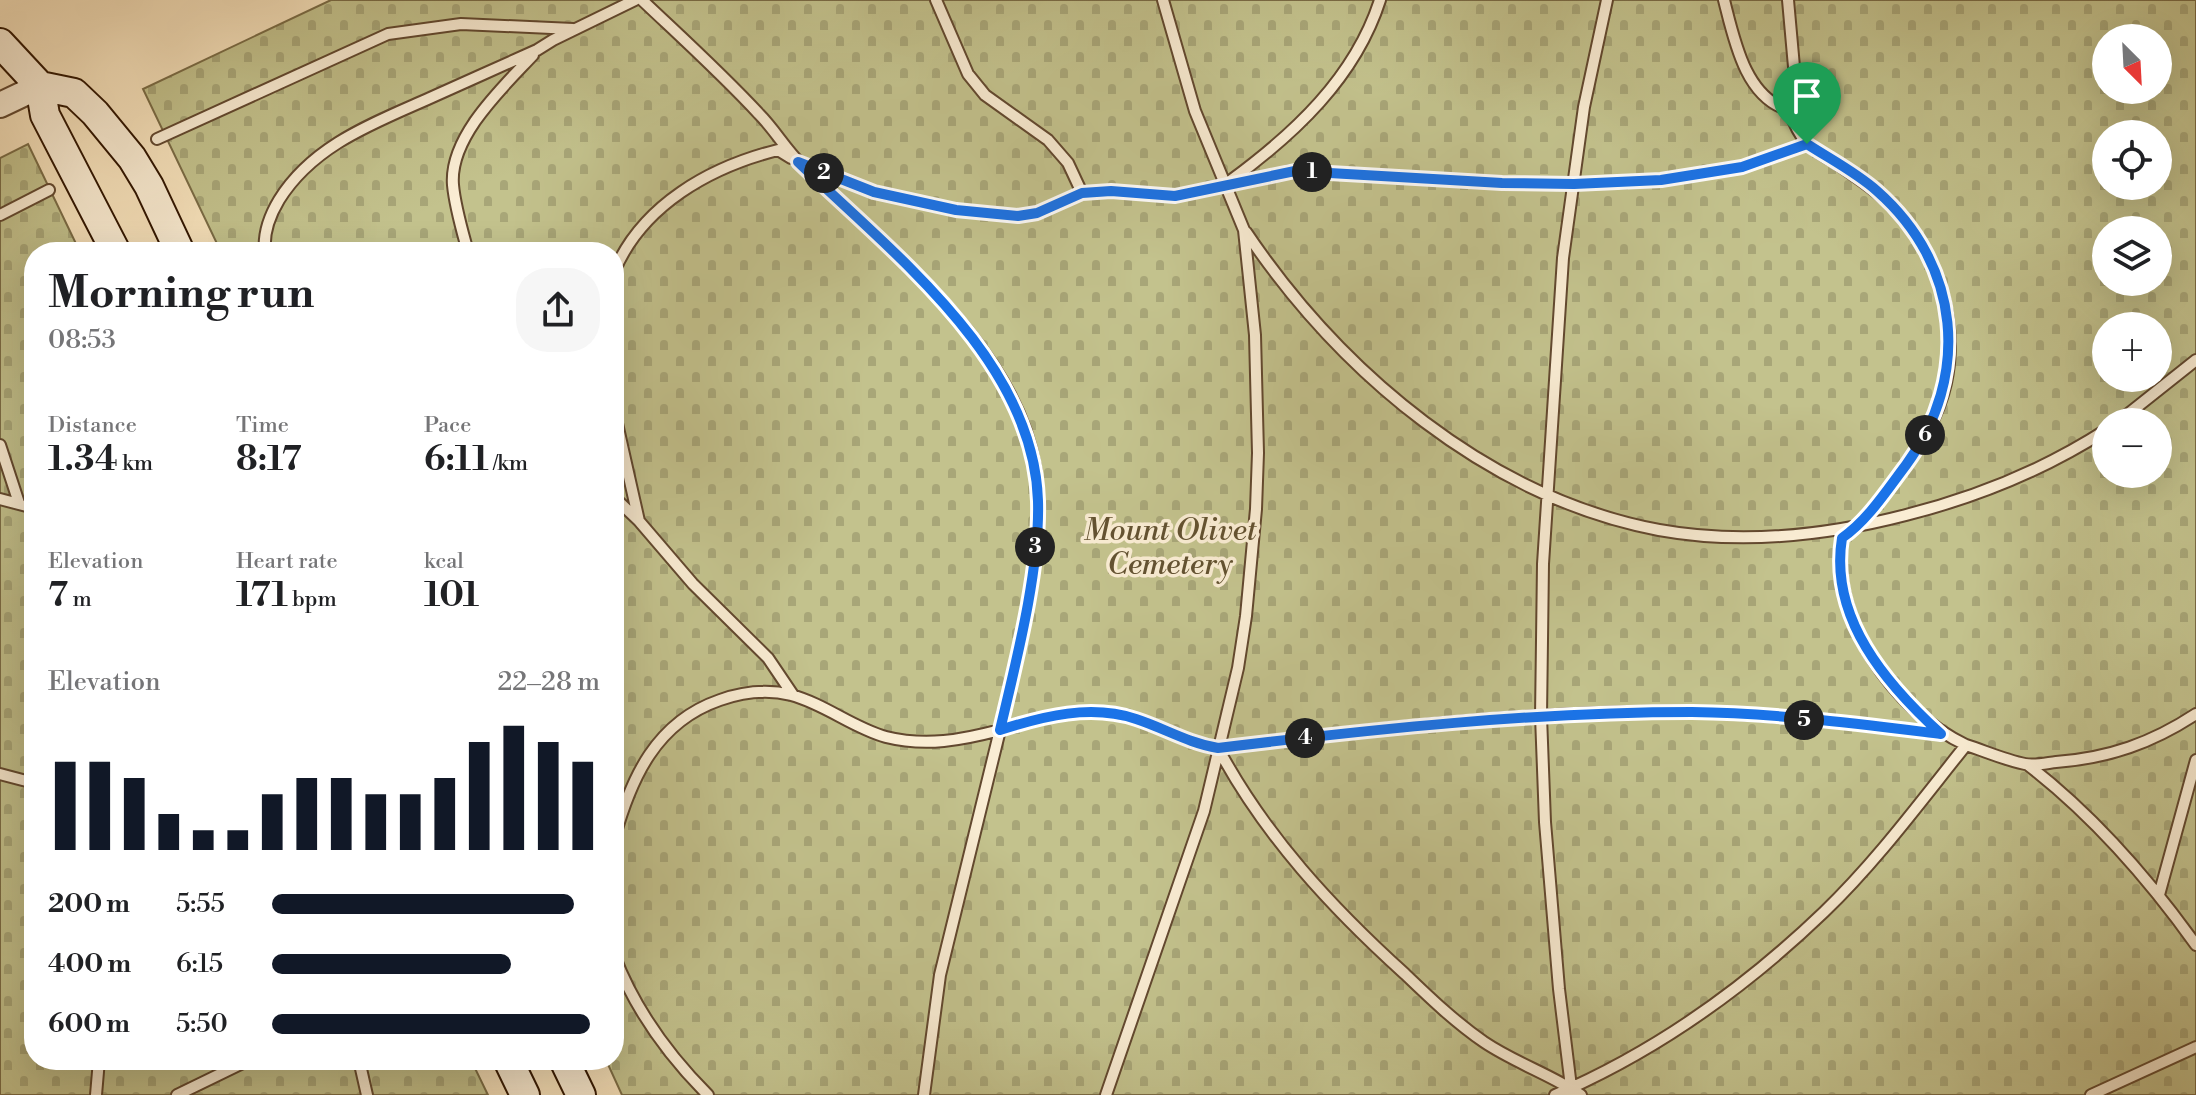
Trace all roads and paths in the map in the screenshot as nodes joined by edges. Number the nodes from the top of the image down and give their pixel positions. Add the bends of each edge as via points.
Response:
1 (635, 0) edge
2 (642, 0) edge
3 (936, 0) edge
4 (1163, 0) edge
5 (1380, 0) edge
6 (1607, 0) edge
7 (1724, 0) edge
8 (1788, 0) edge
9 (575, 29) junction
10 (0, 43) edge
11 (537, 50) junction
12 (40, 86) junction
13 (0, 105) edge
14 (1789, 110) junction
15 (157, 139) dead end
16 (1807, 144) junction
17 (798, 162) junction
18 (1574, 184) junction
19 (1225, 185) junction
20 (49, 190) dead end
21 (1082, 193) junction
22 (0, 215) edge
23 (1244, 230) junction
24 (111, 242) edge
25 (175, 242) edge
26 (265, 242) edge
27 (466, 242) edge
28 (624, 250) edge
29 (2196, 360) edge
30 (2136, 408) edge
31 (2092, 438) edge
32 (0, 445) edge
33 (624, 454) edge
34 (1546, 494) junction
35 (0, 499) edge
36 (19, 503) junction
37 (24, 505) edge
38 (624, 507) edge
39 (639, 521) junction
40 (1857, 528) junction
41 (793, 695) junction
42 (2196, 714) edge
43 (1541, 716) junction
44 (1000, 730) junction
45 (1941, 734) junction
46 (1966, 745) junction
47 (1218, 748) junction
48 (2196, 760) edge
49 (2028, 765) junction
50 (0, 774) edge
51 (24, 780) edge
52 (624, 810) edge
53 (2159, 895) junction
54 (2196, 945) edge
55 (624, 978) edge
56 (2196, 1047) edge
57 (98, 1070) edge
58 (228, 1070) edge
59 (361, 1070) edge
60 (513, 1070) edge
61 (569, 1070) edge
62 (1571, 1092) edge
63 (96, 1095) edge
64 (177, 1095) edge
65 (367, 1095) edge
66 (525, 1095) edge
67 (581, 1095) edge
68 (708, 1095) edge
69 (924, 1095) edge
70 (1106, 1095) edge
71 (1555, 1095) edge
72 (1581, 1095) edge
73 (2091, 1095) edge

1 - 9 lane
2 - 17 lane via 761,115
3 - 21 lane via 968,74 985,95 1048,140 1068,163
4 - 19 lane via 1195,111
5 - 19 lane via 1352,60 1313,111
6 - 18 lane
7 - 14 lane via 1748,73 1774,105
8 - 14 lane via 1796,89
9 - 11 lane
9 - 15 lane via 461,24 388,34
10 - 12 main road
11 - 26 lane via 360,130 307,165 271,213
11 - 27 lane via 460,148 453,183
12 - 13 street
12 - 24 main road via 45,115
12 - 25 main road via 74,93 95,113 140,172
14 - 16 lane
16 - 18 lane via 1742,167 1661,180
16 - 40 lane via 1876,190 1914,232 1939,282 1949,331 1946,382 1927,432
17 - 21 lane via 874,192 995,216 1037,213
17 - 28 lane via 778,150 746,158 685,189 637,231
17 - 44 lane via 936,295 989,359 1027,435 1038,502 1036,539
18 - 19 lane via 1295,171
18 - 34 lane via 1563,258
19 - 21 lane via 1175,196
19 - 23 lane
20 - 22 lane
23 - 34 lane via 1345,355 1464,449
23 - 47 lane via 1255,335 1256,509 1238,668
29 - 30 lane
31 - 40 lane via 1994,488
32 - 36 lane
33 - 39 lane
34 - 40 lane via 1662,530 1765,538
34 - 43 lane
35 - 36 lane
36 - 37 lane
38 - 39 lane
39 - 41 lane via 768,658
40 - 45 lane via 1842,538 1839,555 1855,628 1892,685
41 - 44 lane via 884,736 911,741 950,742
41 - 52 lane via 740,693 687,715 669,729 636,775
42 - 49 lane via 2142,745 2110,755
43 - 45 lane via 1694,712
43 - 47 lane
43 - 62 lane via 1546,837
44 - 47 lane via 1091,711 1135,719 1179,739
44 - 69 lane via 940,975
45 - 46 lane
46 - 49 lane
46 - 62 lane via 1862,872 1780,951 1711,1008
47 - 62 lane via 1272,835 1345,918 1459,1025
47 - 70 lane via 1191,856
48 - 53 lane
49 - 53 lane via 2105,834
50 - 51 lane
53 - 54 lane
55 - 68 lane via 657,1036
56 - 73 lane
57 - 63 lane
58 - 64 lane
59 - 65 lane
60 - 66 main road
61 - 67 main road
62 - 71 lane
62 - 72 lane

